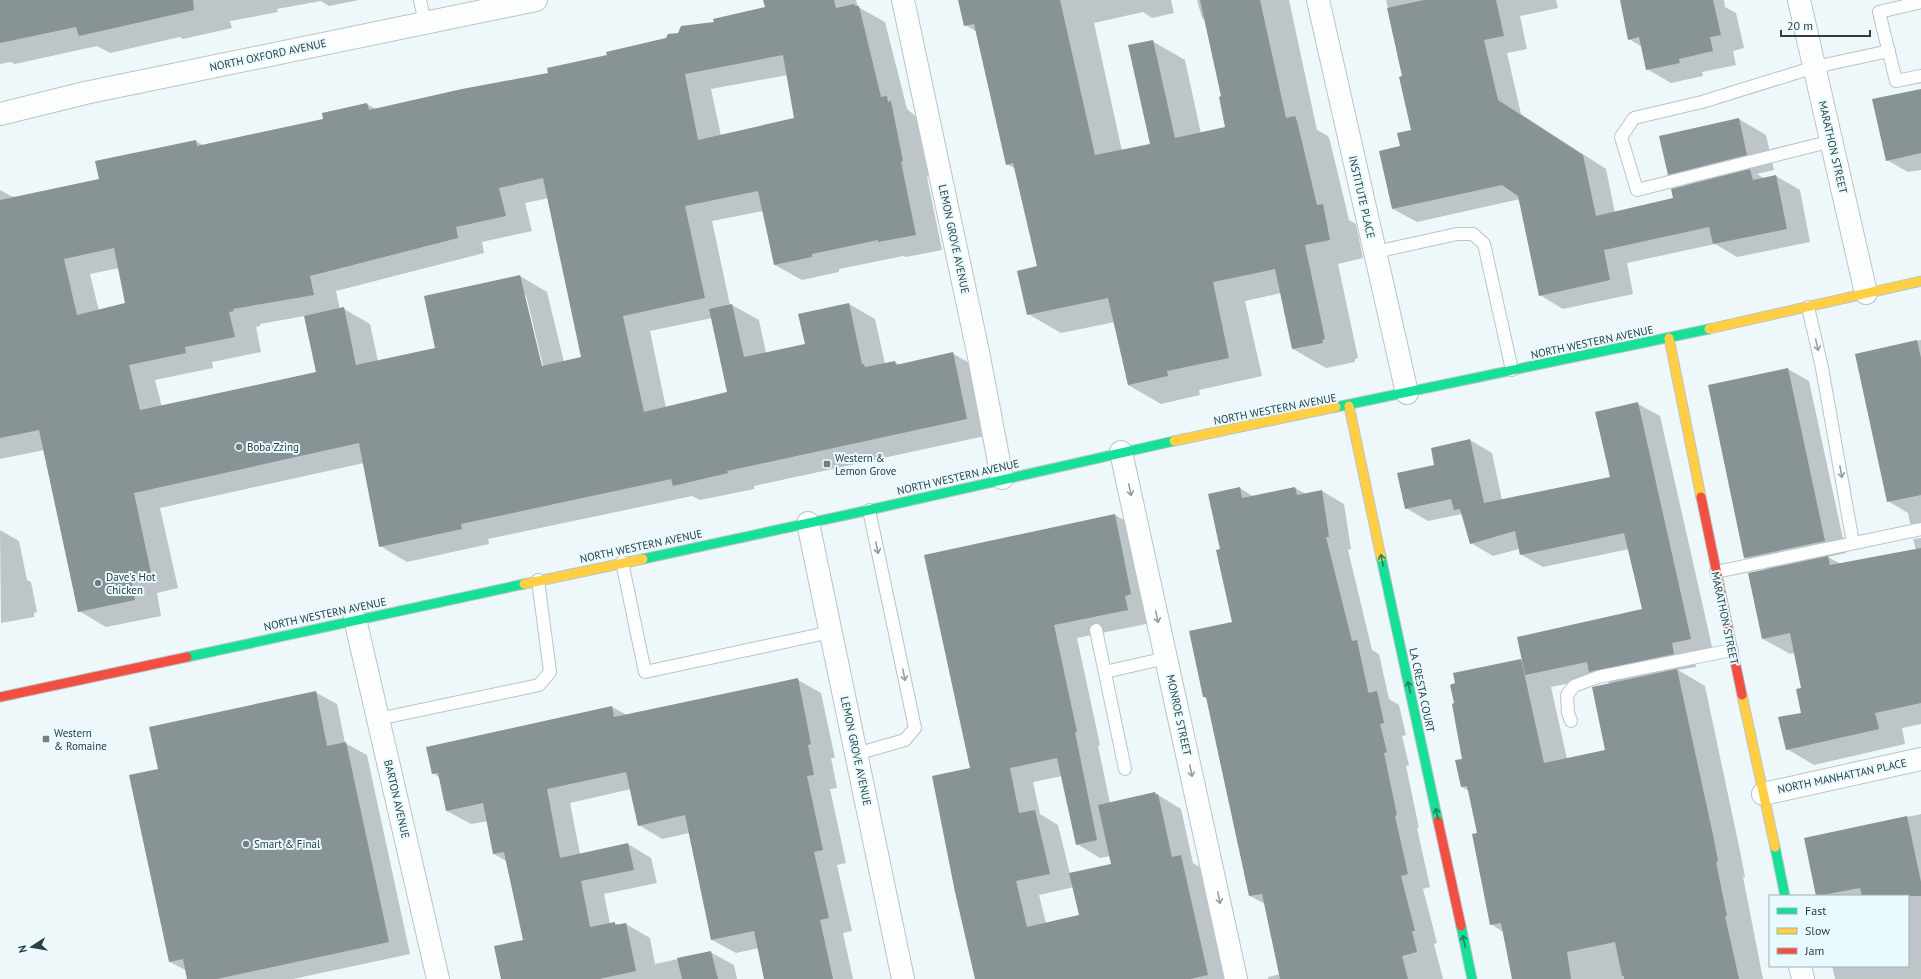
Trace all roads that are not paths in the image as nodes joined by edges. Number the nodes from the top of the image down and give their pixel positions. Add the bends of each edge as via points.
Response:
1 (420, 0) edge
2 (536, 0) edge
3 (903, 0) edge
4 (1318, 0) edge
5 (1800, 0) edge
6 (1921, 2) edge
7 (425, 23) junction
8 (1889, 51) junction
9 (1815, 67) junction
10 (1921, 76) edge
11 (0, 114) edge
12 (1832, 141) junction
13 (1375, 252) junction
14 (1921, 281) edge
15 (1866, 293) junction
16 (1808, 307) junction
17 (1669, 338) junction
18 (1512, 370) junction
19 (1407, 393) junction
20 (1348, 406) junction
21 (1121, 452) junction
22 (1002, 478) junction
23 (869, 510) junction
24 (808, 523) junction
25 (1921, 529) edge
26 (1853, 543) junction
27 (622, 562) junction
28 (1716, 572) junction
29 (538, 580) junction
30 (355, 619) junction
31 (1096, 630) dead end
32 (830, 632) junction
33 (1732, 650) junction
34 (1166, 658) junction
35 (1105, 672) junction
36 (0, 696) edge
37 (378, 719) junction
38 (1571, 721) dead end
39 (856, 754) junction
40 (1921, 759) edge
41 (1125, 769) dead end
42 (1762, 794) junction
43 (1785, 895) edge
44 (1800, 967) edge
45 (438, 979) edge
46 (903, 979) edge
47 (1236, 979) edge
48 (1472, 979) edge
49 (1803, 979) edge

1 - 7 lane
2 - 7 street, NORTH OXFORD AVENUE
3 - 22 street, LEMON GROVE AVENUE via 978,352
4 - 13 street, INSTITUTE PLACE
5 - 9 street, MARATHON STREET
6 - 8 lane via 1879,12
7 - 11 street, NORTH OXFORD AVENUE via 85,93
8 - 9 lane
8 - 10 lane via 1896,81
9 - 12 street, MARATHON STREET
9 - 12 lane via 1702,102 1634,118 1621,137 1637,190
12 - 15 street, MARATHON STREET
13 - 18 lane via 1458,234 1473,234 1484,244
13 - 19 street, INSTITUTE PLACE
14 - 15 main road, NORTH WESTERN AVENUE
15 - 16 main road, NORTH WESTERN AVENUE
16 - 17 main road, NORTH WESTERN AVENUE
16 -> 26 lane via 1822,368
17 - 18 main road, NORTH WESTERN AVENUE
17 - 28 main road, MARATHON STREET
18 - 19 main road, NORTH WESTERN AVENUE
19 - 20 main road, NORTH WESTERN AVENUE
20 - 21 main road, NORTH WESTERN AVENUE
48 -> 20 main road, LA CRESTA COURT
21 - 22 main road, NORTH WESTERN AVENUE
21 -> 34 street, MONROE STREET
22 - 23 main road, NORTH WESTERN AVENUE
23 - 24 main road, NORTH WESTERN AVENUE
23 -> 39 lane via 915,728 905,740
24 - 27 main road, NORTH WESTERN AVENUE
24 - 32 street, LEMON GROVE AVENUE
25 - 26 lane
26 - 28 lane
27 - 29 main road, NORTH WESTERN AVENUE
27 - 32 lane via 645,672
28 - 33 main road, MARATHON STREET
29 - 30 main road, NORTH WESTERN AVENUE
29 - 37 lane via 550,672 539,685
30 - 36 main road, NORTH WESTERN AVENUE
30 - 37 street, BARTON AVENUE
31 - 35 lane
32 - 39 street, LEMON GROVE AVENUE
33 - 38 lane via 1598,678 1574,686 1567,695
33 - 42 main road, MARATHON STREET
34 - 35 lane
34 -> 47 street, MONROE STREET
35 - 41 lane
37 - 45 street, BARTON AVENUE
39 - 46 street, LEMON GROVE AVENUE
40 - 42 street, NORTH MANHATTAN PLACE
42 - 43 main road, MARATHON STREET
44 - 49 street

